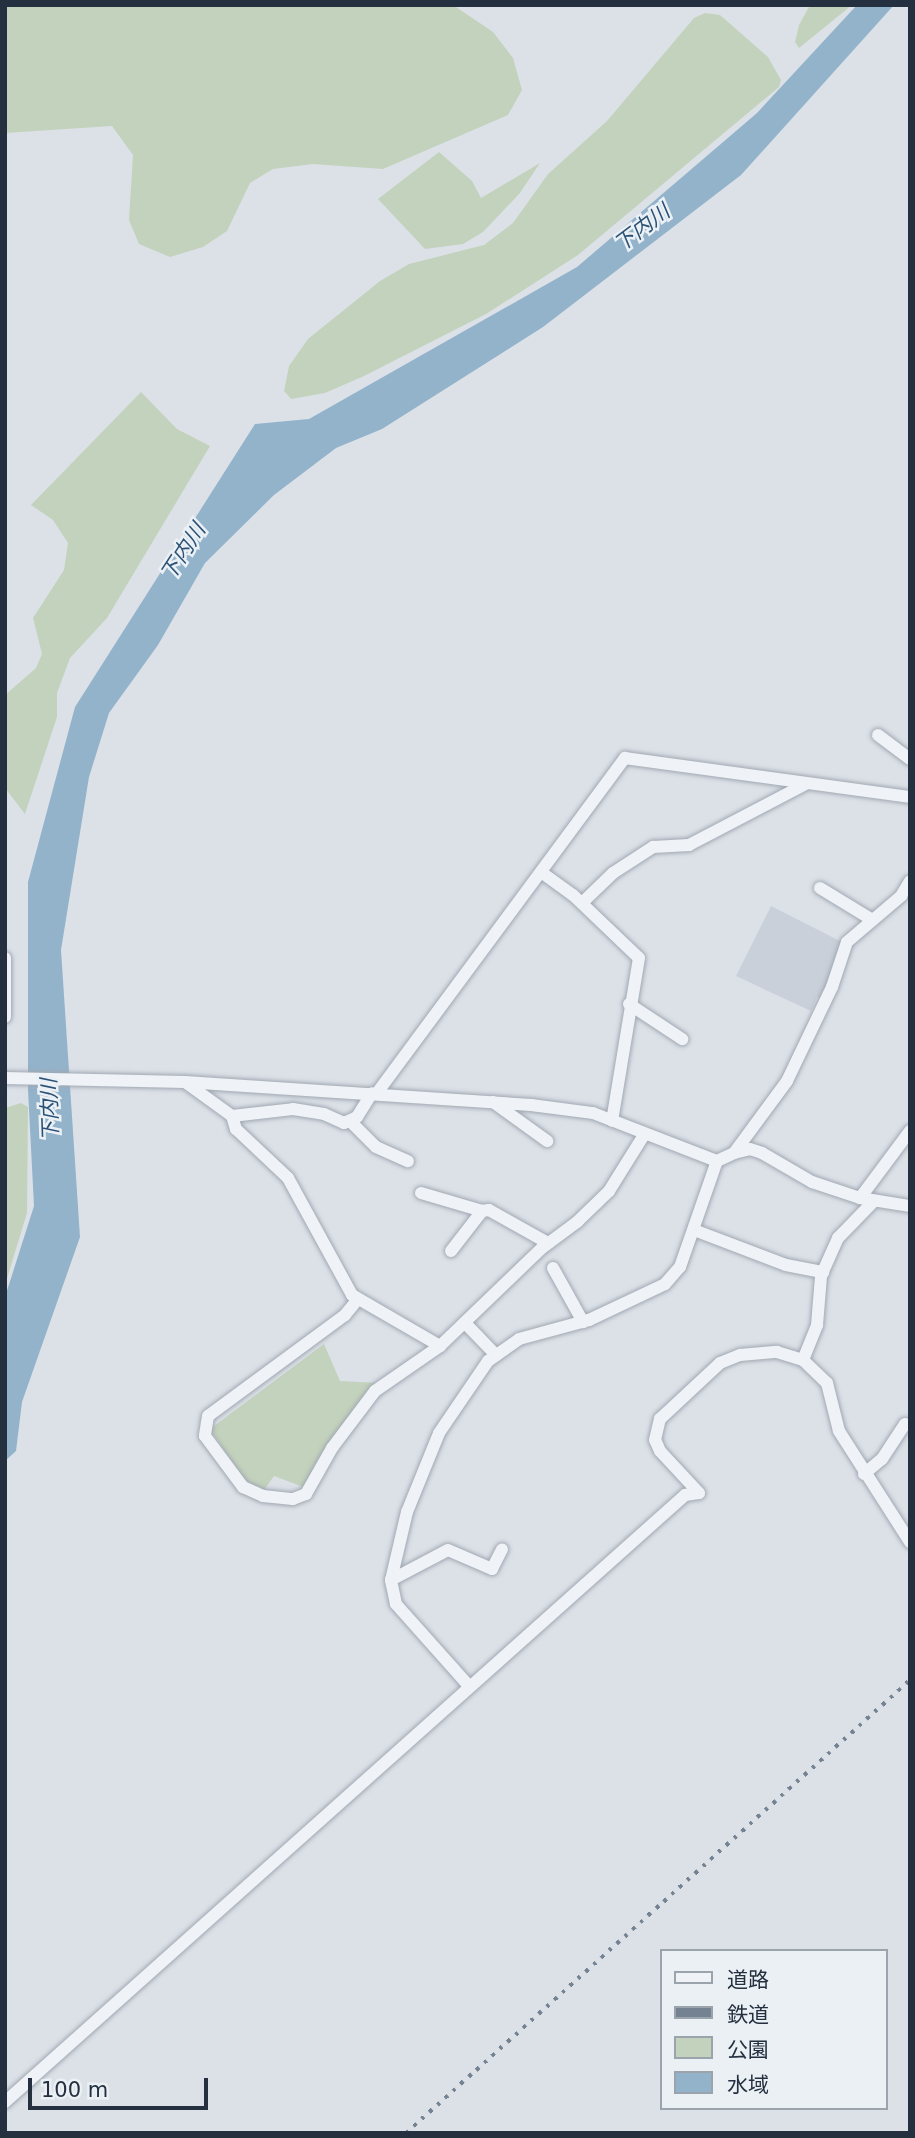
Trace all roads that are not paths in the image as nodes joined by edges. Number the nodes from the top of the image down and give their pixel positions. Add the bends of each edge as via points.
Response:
1 (878, 735) dead end
2 (910, 759) edge
3 (804, 785) junction
4 (910, 797) edge
5 (541, 872) junction
6 (910, 881) edge
7 (820, 888) dead end
8 (582, 903) junction
9 (871, 919) junction
10 (5, 958) edge
11 (7, 994) edge
12 (629, 1004) junction
13 (5, 1017) edge
14 (682, 1039) dead end
15 (8, 1079) edge
16 (185, 1082) junction
17 (375, 1093) junction
18 (493, 1102) junction
19 (232, 1116) junction
20 (612, 1121) junction
21 (351, 1122) junction
22 (910, 1131) edge
23 (644, 1135) junction
24 (547, 1141) dead end
25 (734, 1153) junction
26 (408, 1161) dead end
27 (717, 1161) junction
28 (421, 1193) dead end
29 (860, 1198) junction
30 (874, 1201) junction
31 (910, 1206) edge
32 (482, 1212) junction
33 (694, 1230) junction
34 (548, 1243) junction
35 (451, 1251) dead end
36 (553, 1268) dead end
37 (823, 1272) junction
38 (358, 1299) junction
39 (583, 1322) junction
40 (465, 1323) junction
41 (440, 1346) junction
42 (496, 1355) junction
43 (803, 1360) junction
44 (905, 1424) dead end
45 (864, 1474) junction
46 (910, 1542) edge
47 (502, 1549) dead end
48 (391, 1580) junction
49 (470, 1686) junction
50 (5, 2102) edge

1 - 2 street
3 - 4 street
3 - 5 street via 625,758
3 - 8 street via 688,845 653,848 613,873
5 - 8 street
5 - 17 street
6 - 9 street via 901,896
7 - 9 street
8 - 12 street via 639,958
9 - 25 street via 847,942 832,987 787,1081
10 - 11 street
11 - 13 street
12 - 14 street
12 - 20 street
15 - 16 street
16 - 17 street
16 - 19 street
17 - 18 street
17 - 21 street
18 - 20 street via 593,1112
18 - 24 street
19 - 21 street via 293,1109
19 - 38 street via 236,1129 288,1178 336,1271
20 - 23 street
21 - 26 street via 376,1147
22 - 29 street
23 - 27 street
23 - 34 street via 609,1192
25 - 27 street
25 - 29 street via 750,1149 762,1153 812,1182
27 - 33 street
28 - 32 street
29 - 30 street
30 - 31 street
30 - 37 street via 838,1238
32 - 34 street via 496,1212
32 - 35 street
33 - 37 street via 786,1265
33 - 39 street via 680,1267 665,1284
34 - 40 street
36 - 39 street
37 - 43 street via 817,1325
38 - 41 street
38 - 41 street via 345,1315 208,1416 205,1436 243,1487 274,1497 293,1499 306,1494 332,1448 375,1391
39 - 42 street via 519,1339
40 - 41 street
40 - 42 street
42 - 48 street via 470,1384 439,1433 407,1512
43 - 45 street via 827,1383 839,1431
43 - 49 street via 777,1352 740,1355 720,1363 660,1419 655,1440 660,1451 699,1493 685,1495
44 - 45 street via 882,1459
45 - 46 street
47 - 48 street via 492,1569 448,1550
48 - 49 street via 396,1604
49 - 50 street

